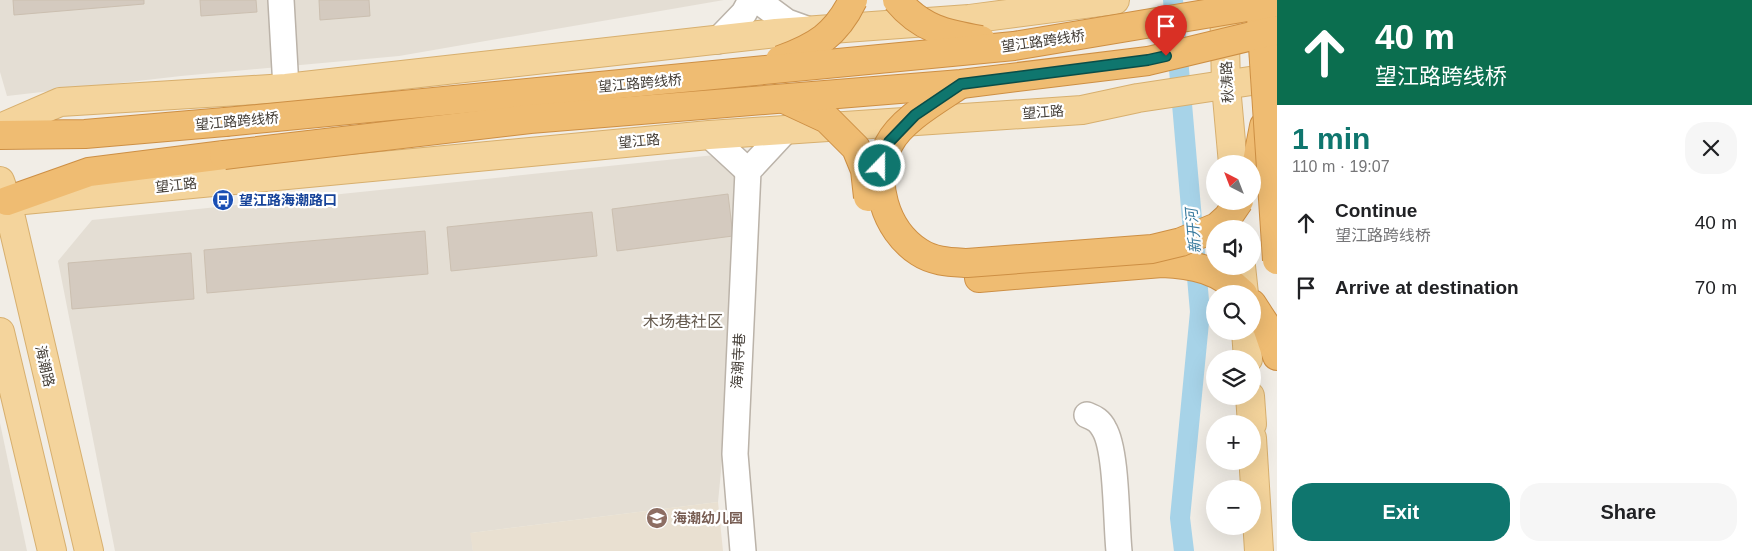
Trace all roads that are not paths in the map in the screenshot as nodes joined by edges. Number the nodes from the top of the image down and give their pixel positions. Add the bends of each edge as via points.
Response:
1 (281, 0) edge
2 (752, 0) edge
3 (756, 0) edge
4 (853, 0) edge
5 (897, 0) edge
6 (1115, 0) edge
7 (1224, 0) edge
8 (1260, 0) edge
9 (1277, 2) edge
10 (1277, 30) edge
11 (812, 31) junction
12 (717, 41) junction
13 (1014, 46) junction
14 (737, 74) junction
15 (1277, 77) edge
16 (961, 84) junction
17 (1217, 87) junction
18 (286, 88) junction
19 (780, 98) junction
20 (1267, 110) junction
21 (0, 128) edge
22 (787, 129) junction
23 (0, 134) edge
24 (709, 135) junction
25 (1231, 155) edge
26 (1258, 155) edge
27 (748, 171) junction
28 (2, 195) edge
29 (1232, 210) edge
30 (1277, 260) edge
31 (1234, 285) edge
32 (1261, 319) edge
33 (0, 332) edge
34 (1277, 356) edge
35 (1087, 415) dead end
36 (1254, 470) edge
37 (52, 551) edge
38 (89, 551) edge
39 (743, 551) edge
40 (1119, 551) edge
41 (1259, 551) edge

1 - 18 street
2 - 12 street
3 - 11 street via 787,22
4 - 14 highway, bridge via 846,14 824,40 809,50
5 - 13 highway, bridge via 907,11 940,33
6 - 11 main road via 969,19
7 - 17 main road, 秋涛路
8 - 20 highway, bridge
9 - 13 highway, 望江路跨线桥, bridge
10 - 16 highway, 望江路跨线桥, bridge via 1148,60
11 - 12 main road
12 - 18 main road
13 - 14 highway, 望江路跨线桥, bridge
14 - 23 highway, 望江路跨线桥, bridge via 85,134
15 - 17 main road, 望江路
16 - 19 highway, 望江路跨线桥, bridge
16 - 29 highway, bridge via 915,115 889,142 880,166 888,216 919,252 939,261 967,263 1152,249 1211,231
17 - 22 main road, 望江路 via 1082,110
17 - 25 main road, 秋涛路
18 - 21 main road via 60,102
19 - 28 highway, 望江路跨线桥, bridge via 530,119 224,155 89,172
19 - 31 highway, bridge via 827,119 856,148 865,170 866,192 881,231 904,260 936,277 980,278 1162,263 1186,264 1212,271
20 - 26 highway, bridge
20 - 30 highway, bridge
22 - 24 main road, 望江路
22 - 27 street
24 - 27 street
24 - 28 main road, 望江路
27 - 39 street, 海潮寺巷 via 736,436
28 - 38 main road, 海潮路
32 - 34 highway
33 - 37 main road
35 - 40 street via 1096,418 1105,430
36 - 41 main road

